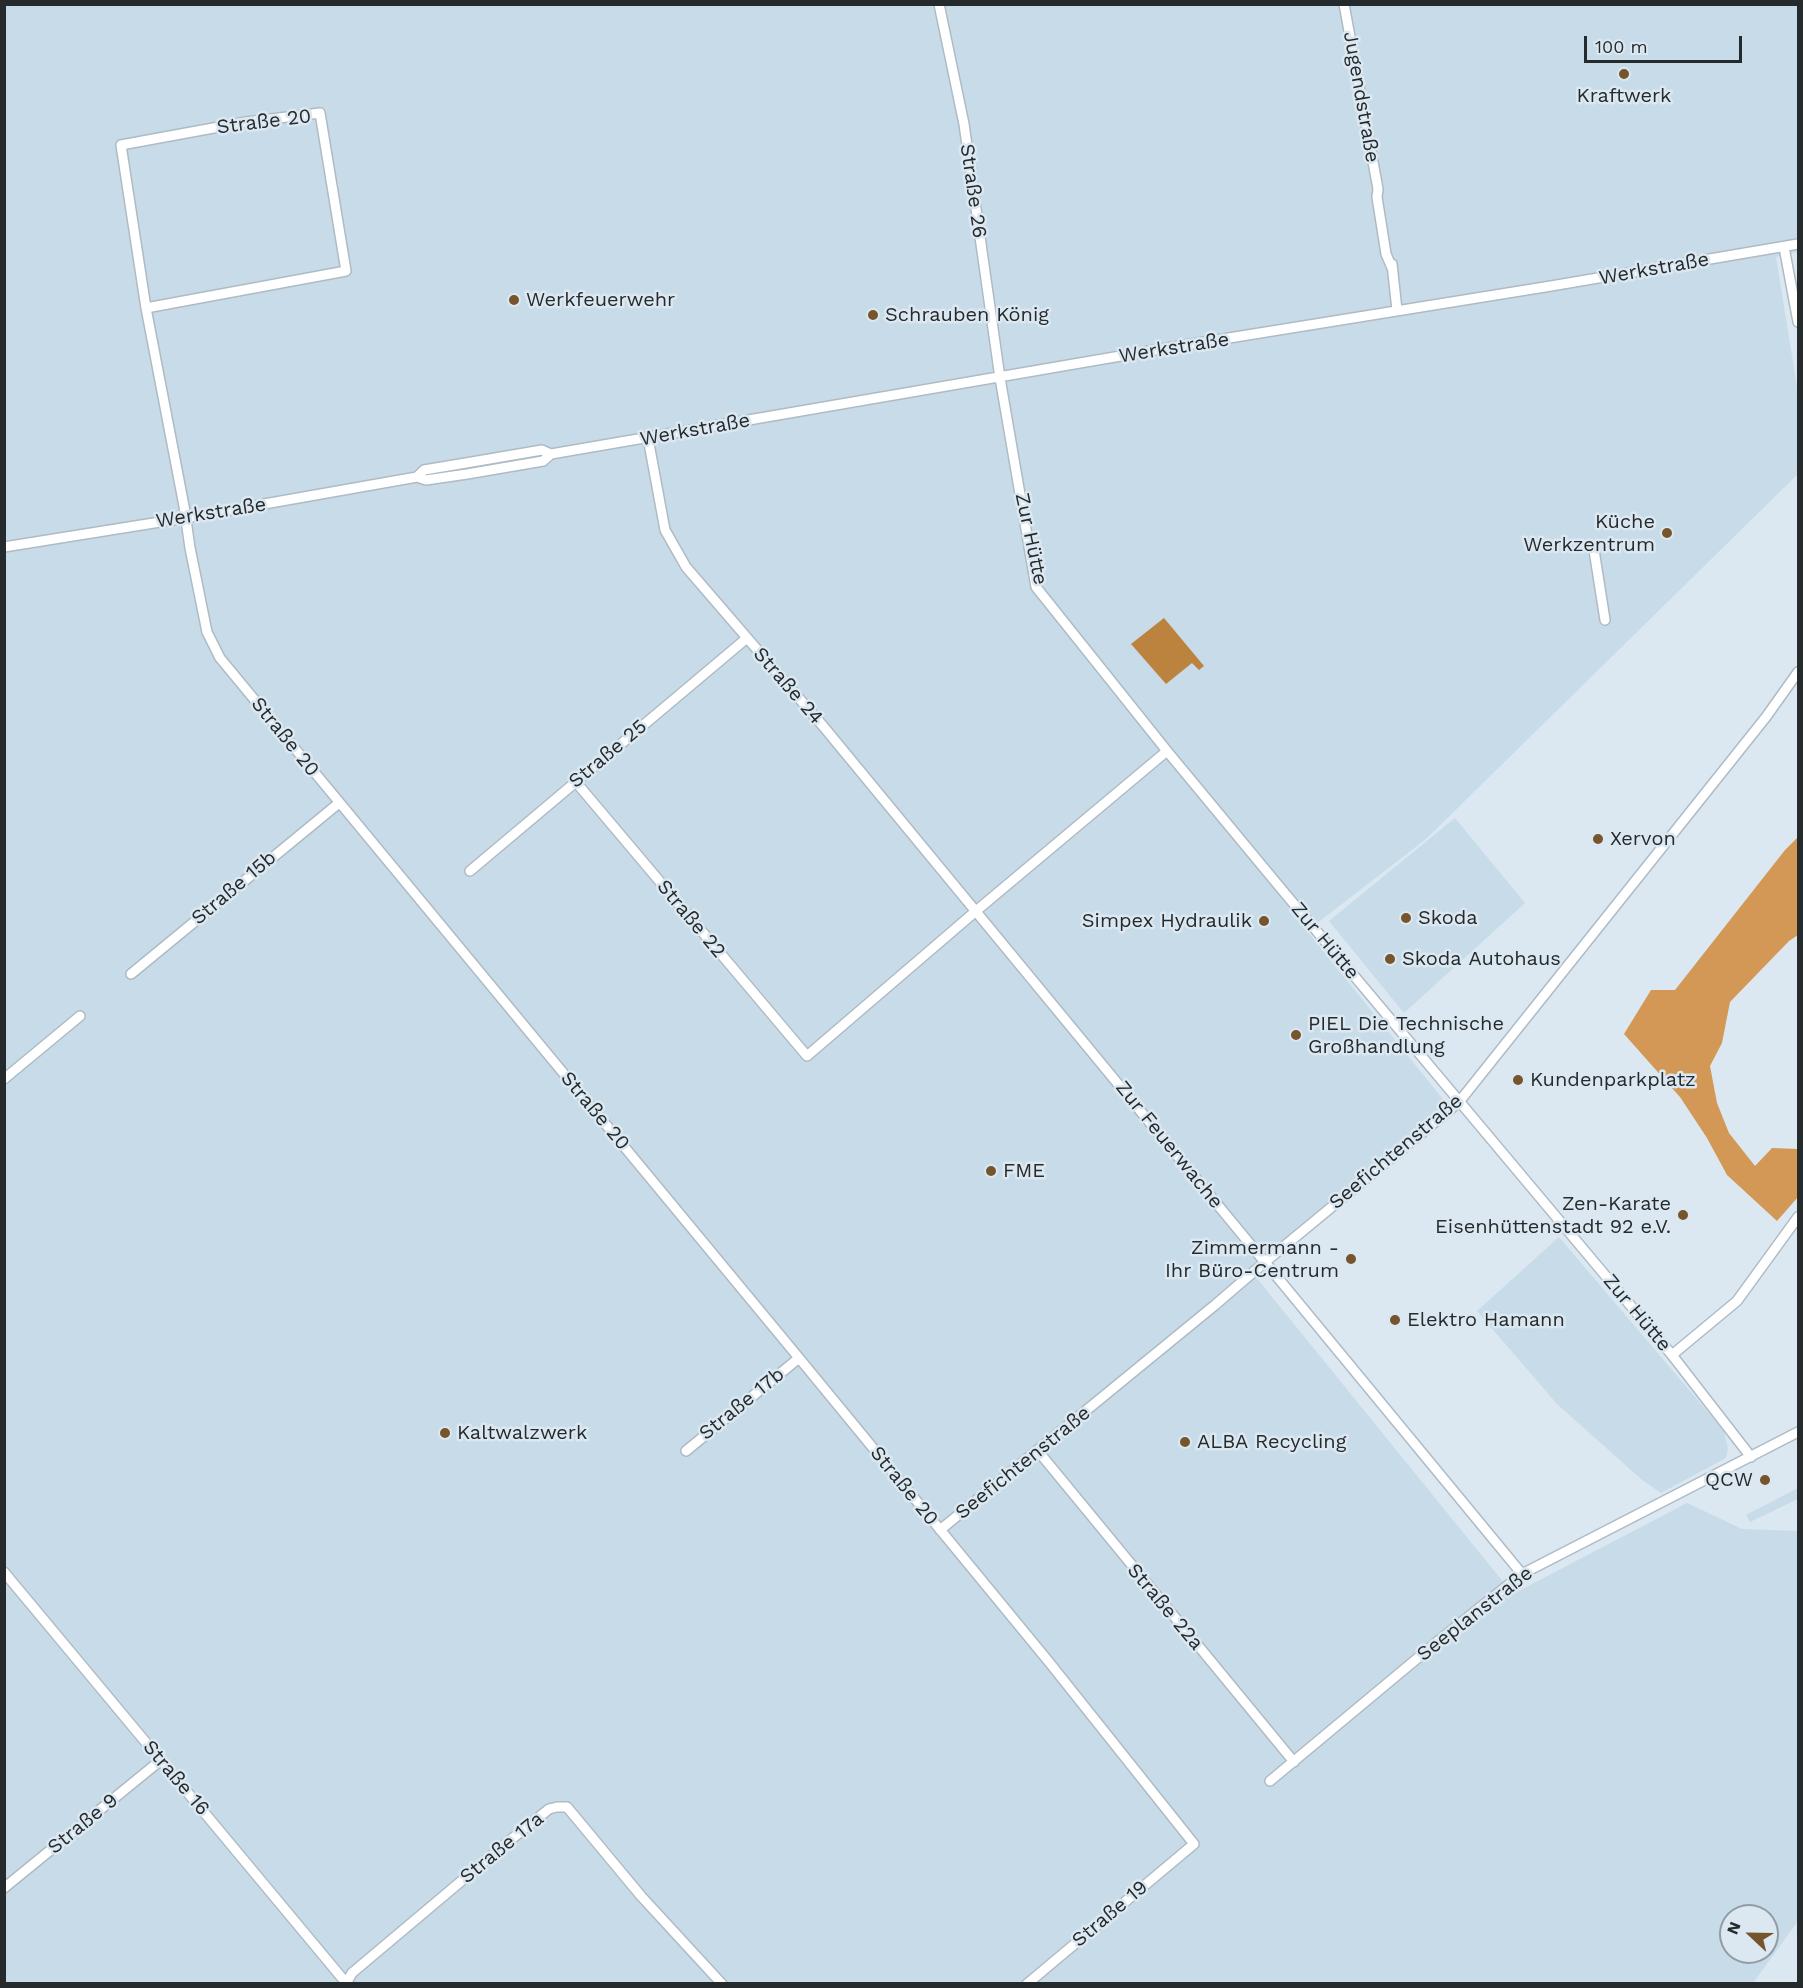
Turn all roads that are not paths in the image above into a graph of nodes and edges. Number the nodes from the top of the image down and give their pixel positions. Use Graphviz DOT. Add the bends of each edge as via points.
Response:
graph roads {
  1 [pos="939,4"];
  2 [pos="1344,4"];
  3 [pos="1798,244"];
  4 [pos="1784,247"];
  5 [pos="146,308"];
  6 [pos="1397,310"];
  7 [pos="1798,322"];
  8 [pos="1000,378"];
  9 [pos="648,438"];
  10 [pos="185,518"];
  11 [pos="4,547"];
  12 [pos="1594,550"];
  13 [pos="1605,620"];
  14 [pos="747,638"];
  15 [pos="1798,672"];
  16 [pos="1167,751"];
  17 [pos="575,781"];
  18 [pos="339,802"];
  19 [pos="470,870"];
  20 [pos="976,911"];
  21 [pos="131,974"];
  22 [pos="80,1016"];
  23 [pos="4,1079"];
  24 [pos="1459,1102"];
  25 [pos="1798,1217"];
  26 [pos="1265,1262"];
  27 [pos="1672,1355"];
  28 [pos="799,1358"];
  29 [pos="1798,1432"];
  30 [pos="686,1451"];
  31 [pos="1038,1451"];
  32 [pos="1751,1457"];
  33 [pos="940,1530"];
  34 [pos="4,1572"];
  35 [pos="1522,1574"];
  36 [pos="161,1760"];
  37 [pos="1294,1762"];
  38 [pos="1270,1781"];
  39 [pos="1194,1844"];
  40 [pos="4,1888"];
  41 [pos="347,1983"];
  42 [pos="722,1983"];
  43 [pos="1027,1983"];
  1 -- 8 [label="street, Straße 26" via="964,124"];
  2 -- 6 [label="street, Jugendstraße" via="1389,232"];
  3 -- 4 [label="street, Werkstraße"];
  4 -- 6 [label="street, Werkstraße"];
  4 -- 7 [label="street"];
  5 -- 5 [label="street, Straße 20" via="346,271 320,113 121,145"];
  5 -- 10 [label="street, Straße 20"];
  6 -- 8 [label="street, Werkstraße"];
  8 -- 9 [label="street, Werkstraße"];
  8 -- 16 [label="street, Zur Hütte" via="1036,587"];
  9 -- 10 [label="street, Werkstraße" via="550,454 543,461 426,480 417,477"];
  9 -- 14 [label="street, Straße 24" via="665,530 686,567"];
  10 -- 11 [label="street, Werkstraße"];
  10 -- 18 [label="street, Straße 20" via="207,632 220,658"];
  12 -- 13 [label="street"];
  14 -- 17 [label="street, Straße 25"];
  14 -- 20 [label="street, Straße 24"];
  15 -- 24 [label="street, Seefichtenstraße"];
  16 -- 20 [label="street"];
  16 -- 24 [label="street, Zur Hütte"];
  17 -- 19 [label="street, Straße 25"];
  17 -- 20 [label="street, Straße 22" via="807,1056"];
  18 -- 21 [label="street, Straße 15b"];
  18 -- 28 [label="street, Straße 20"];
  20 -- 26 [label="street, Zur Feuerwache"];
  22 -- 23 [label="street"];
  24 -- 26 [label="street, Seefichtenstraße"];
  24 -- 27 [label="street, Zur Hütte"];
  25 -- 27 [label="street" via="1737,1301"];
  26 -- 31 [label="street, Seefichtenstraße"];
  26 -- 35 [label="street, Zur Feuerwache"];
  27 -- 32 [label="street, Zur Hütte"];
  28 -- 30 [label="street, Straße 17b"];
  28 -- 33 [label="street, Straße 20"];
  29 -- 32 [label="street, Seeplanstraße"];
  31 -- 33 [label="street, Seefichtenstraße"];
  31 -- 37 [label="street, Straße 22a"];
  32 -- 35 [label="street, Seeplanstraße"];
  33 -- 39 [label="street, Straße 20"];
  34 -- 36 [label="street, Straße 16"];
  35 -- 37 [label="street, Seeplanstraße"];
  36 -- 40 [label="street, Straße 9"];
  36 -- 41 [label="street, Straße 16"];
  37 -- 38 [label="street, Seeplanstraße"];
  39 -- 43 [label="street, Straße 19"];
  41 -- 42 [label="street, Straße 17a" via="352,1973 503,1845 557,1807 567,1807 641,1896"];
}
